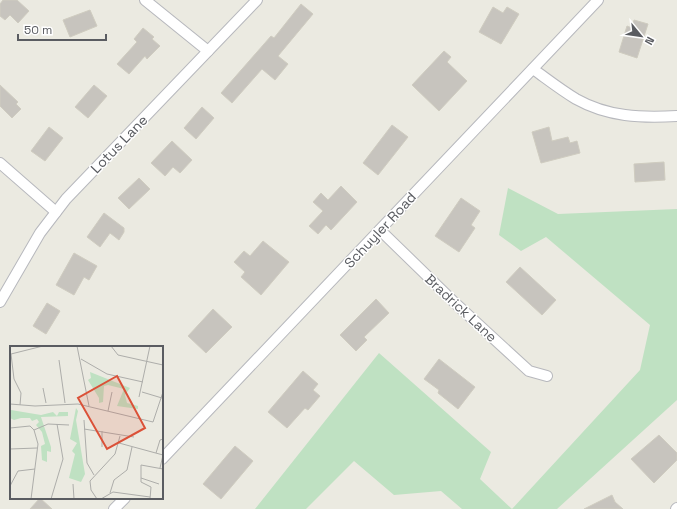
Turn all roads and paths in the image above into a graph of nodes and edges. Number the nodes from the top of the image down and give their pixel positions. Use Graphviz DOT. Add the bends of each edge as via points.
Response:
graph roads {
  1 [pos="145,0"];
  2 [pos="257,0"];
  3 [pos="598,0"];
  4 [pos="208,52"];
  5 [pos="533,69"];
  6 [pos="677,116"];
  7 [pos="0,163"];
  8 [pos="56,212"];
  9 [pos="380,230"];
  10 [pos="0,302"];
  11 [pos="547,376"];
  12 [pos="163,458"];
  13 [pos="123,499"];
  14 [pos="114,509"];
  1 -- 4 [label="street"];
  2 -- 4 [label="street, Lotus Lane"];
  3 -- 5 [label="street, Schuyler Road"];
  4 -- 8 [label="street, Lotus Lane"];
  5 -- 6 [label="street" via="576,99 606,112 631,117"];
  5 -- 9 [label="street, Schuyler Road"];
  7 -- 8 [label="street"];
  8 -- 10 [label="street, Lotus Lane"];
  9 -- 11 [label="street, Bradrick Lane" via="454,303 529,371"];
  9 -- 12 [label="street, Schuyler Road"];
  13 -- 14 [label="street"];
}
